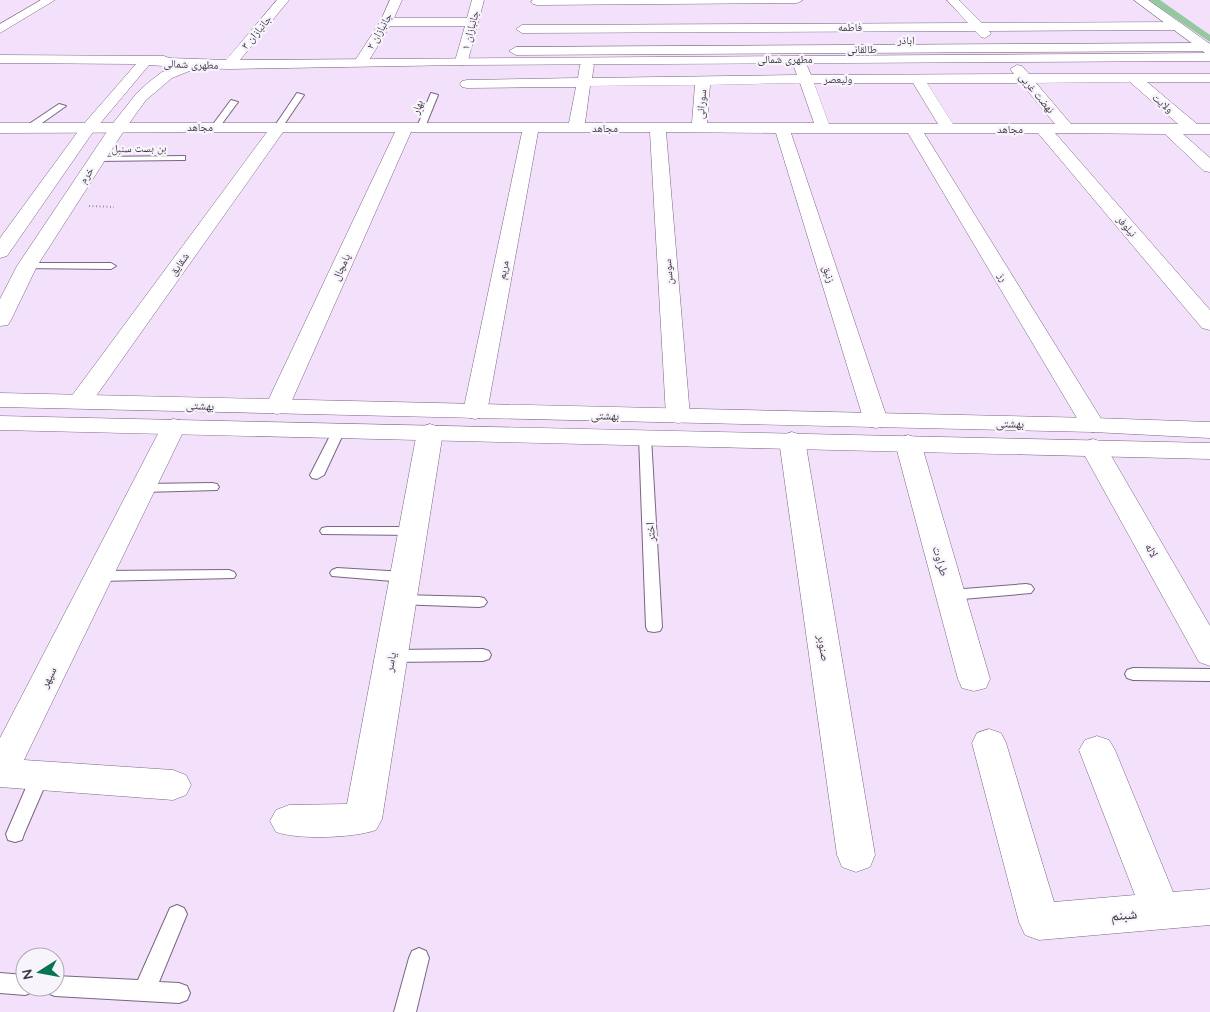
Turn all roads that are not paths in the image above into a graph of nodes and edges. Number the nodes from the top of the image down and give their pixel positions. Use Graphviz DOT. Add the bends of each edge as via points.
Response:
graph roads {
  1 [pos="49,0"];
  2 [pos="283,0"];
  3 [pos="298,0"];
  4 [pos="396,0"];
  5 [pos="478,0"];
  6 [pos="769,0"];
  7 [pos="797,0"];
  8 [pos="953,0"];
  9 [pos="1140,0"];
  10 [pos="589,5"];
  11 [pos="536,8"];
  12 [pos="945,13"];
  13 [pos="965,13"];
  14 [pos="985,13"];
  15 [pos="1141,14"];
  16 [pos="1161,14"];
  17 [pos="386,22"];
  18 [pos="472,22"];
  19 [pos="978,26"];
  20 [pos="1179,26"];
  21 [pos="666,28"];
  22 [pos="783,28"];
  23 [pos="0,29"];
  24 [pos="247,43"];
  25 [pos="263,43"];
  26 [pos="588,45"];
  27 [pos="999,48"];
  28 [pos="794,49"];
  29 [pos="1208,50"];
  30 [pos="0,59"];
  31 [pos="146,61"];
  32 [pos="462,61"];
  33 [pos="231,62"];
  34 [pos="248,62"];
  35 [pos="361,62"];
  36 [pos="204,64"];
  37 [pos="918,78"];
  38 [pos="1024,78"];
  39 [pos="1133,78"];
  40 [pos="1210,78"];
  41 [pos="806,79"];
  42 [pos="703,80"];
  43 [pos="585,82"];
  44 [pos="467,84"];
  45 [pos="300,95"];
  46 [pos="434,95"];
  47 [pos="234,102"];
  48 [pos="62,106"];
  49 [pos="88,127"];
  50 [pos="118,127"];
  51 [pos="215,127"];
  52 [pos="278,127"];
  53 [pos="413,127"];
  54 [pos="0,128"];
  55 [pos="29,128"];
  56 [pos="530,128"];
  57 [pos="576,128"];
  58 [pos="658,128"];
  59 [pos="699,128"];
  60 [pos="782,128"];
  61 [pos="823,128"];
  62 [pos="913,128"];
  63 [pos="948,128"];
  64 [pos="1043,129"];
  65 [pos="1067,129"];
  66 [pos="1169,129"];
  67 [pos="1193,129"];
  68 [pos="1210,129"];
  69 [pos="7,144"];
  70 [pos="182,158"];
  71 [pos="96,159"];
  72 [pos="1210,167"];
  73 [pos="0,252"];
  74 [pos="27,266"];
  75 [pos="111,266"];
  76 [pos="0,320"];
  77 [pos="1210,324"];
  78 [pos="0,400"];
  79 [pos="80,401"];
  80 [pos="277,407"];
  81 [pos="475,412"];
  82 [pos="678,416"];
  83 [pos="876,421"];
  84 [pos="0,423"];
  85 [pos="174,426"];
  86 [pos="339,430"];
  87 [pos="1210,430"];
  88 [pos="430,432"];
  89 [pos="1093,436"];
  90 [pos="645,437"];
  91 [pos="792,440"];
  92 [pos="908,443"];
  93 [pos="1210,451"];
  94 [pos="317,475"];
  95 [pos="212,487"];
  96 [pos="143,488"];
  97 [pos="327,531"];
  98 [pos="413,531"];
  99 [pos="337,573"];
  100 [pos="229,575"];
  101 [pos="99,576"];
  102 [pos="403,589"];
  103 [pos="1026,589"];
  104 [pos="951,595"];
  105 [pos="479,602"];
  106 [pos="654,628"];
  107 [pos="1210,654"];
  108 [pos="483,655"];
  109 [pos="391,656"];
  110 [pos="1133,674"];
  111 [pos="1210,675"];
  112 [pos="974,679"];
  113 [pos="989,743"];
  114 [pos="1097,750"];
  115 [pos="40,776"];
  116 [pos="173,785"];
  117 [pos="289,821"];
  118 [pos="15,834"];
  119 [pos="856,855"];
  120 [pos="1210,907"];
  121 [pos="1161,911"];
  122 [pos="177,914"];
  123 [pos="419,958"];
  124 [pos="0,983"];
  125 [pos="15,984"];
  126 [pos="65,987"];
  127 [pos="144,991"];
  128 [pos="178,993"];
  129 [pos="405,1012"];
  1 -- 23 [label="street"];
  2 -- 24 [label="street, جانبازان ۳"];
  3 -- 25 [label="street, جانبازان ۳"];
  4 -- 17 [label="street, جانبازان ۲"];
  5 -- 18 [label="street, جانبازان ۱"];
  6 -- 7 [label="street"];
  6 -- 10 [label="street"];
  6 -- 22 [label="street"];
  8 -- 13 [label="street, نهضت غربی"];
  9 -- 16 [label="street"];
  10 -- 11 [label="street"];
  10 -- 21 [label="street" via="657,13"];
  10 -- 26 [label="street"];
  12 -- 13 [label="street"];
  13 -- 14 [label="street"];
  13 -- 19 [label="street, نهضت غربی"];
  15 -- 16 [label="street"];
  16 -- 20 [label="street"];
  17 -- 18 [label="street"];
  17 -- 35 [label="street, جانبازان ۲"];
  18 -- 32 [label="street, جانبازان ۱"];
  19 -- 20 [label="street, فاطمه"];
  19 -- 22 [label="street, فاطمه"];
  19 -- 27 [label="street, نهضت غربی"];
  20 -- 29 [label="street"];
  21 -- 22 [label="street, فاطمه"];
  21 -- 26 [label="street, فاطمه"];
  22 -- 28 [label="street"];
  24 -- 25 [label="street"];
  24 -- 33 [label="street, جانبازان ۳"];
  25 -- 34 [label="street, جانبازان ۳"];
  26 -- 26 [label="street, فاطمه" via="520,40"];
  26 -- 28 [label="street, مطهری شمالی"];
  26 -- 28 [label="street, اباذر"];
  26 -- 32 [label="street, مطهری شمالی"];
  26 -- 43 [label="street"];
  27 -- 28 [label="street, مطهری شمالی"];
  27 -- 28 [label="street, اباذر"];
  27 -- 29 [label="street, مطهری شمالی"];
  27 -- 29 [label="street, اباذر"];
  27 -- 38 [label="street, نهضت غربی"];
  28 -- 41 [label="street"];
  30 -- 31 [label="street"];
  31 -- 33 [label="street, مطهری شمالی"];
  31 -- 36 [label="street, مطهری شمالی"];
  31 -- 49 [label="street"];
  32 -- 35 [label="street, مطهری شمالی"];
  33 -- 34 [label="street, مطهری شمالی"];
  33 -- 36 [label="street, مطهری شمالی"];
  34 -- 35 [label="street, مطهری شمالی"];
  36 -- 50 [label="street, خرم" via="167,75 141,97"];
  37 -- 38 [label="street, ولیعصر"];
  37 -- 41 [label="street, ولیعصر"];
  37 -- 63 [label="street"];
  38 -- 39 [label="street, ولیعصر"];
  38 -- 65 [label="street, نهضت غربی"];
  39 -- 40 [label="street, ولیعصر"];
  39 -- 67 [label="street, ولایت"];
  41 -- 42 [label="street, ولیعصر"];
  41 -- 61 [label="street"];
  42 -- 43 [label="street, ولیعصر"];
  42 -- 59 [label="street, سورانی"];
  43 -- 44 [label="street, ولیعصر"];
  43 -- 57 [label="street"];
  45 -- 52 [label="lane"];
  46 -- 53 [label="lane, بهار"];
  47 -- 51 [label="lane"];
  48 -- 55 [label="lane"];
  49 -- 50 [label="street, مجاهد"];
  49 -- 55 [label="street, مجاهد"];
  49 -- 73 [label="street"];
  50 -- 51 [label="street, مجاهد"];
  50 -- 71 [label="street, خرم"];
  51 -- 52 [label="street, مجاهد"];
  52 -- 53 [label="street, مجاهد"];
  52 -- 79 [label="street, شقایق"];
  53 -- 56 [label="street, مجاهد"];
  53 -- 80 [label="street, پامچال"];
  54 -- 55 [label="street, مجاهد"];
  55 -- 69 [label="street"];
  56 -- 57 [label="street, مجاهد"];
  56 -- 81 [label="street, مریم"];
  57 -- 58 [label="street, مجاهد"];
  58 -- 59 [label="street, مجاهد"];
  58 -- 82 [label="street, سوسن"];
  59 -- 60 [label="street, مجاهد"];
  60 -- 61 [label="street, مجاهد"];
  60 -- 83 [label="street, زنبق"];
  61 -- 62 [label="street, مجاهد"];
  62 -- 63 [label="street, مجاهد"];
  62 -- 89 [label="street, رز"];
  63 -- 64 [label="street, مجاهد"];
  64 -- 65 [label="street, مجاهد"];
  64 -- 77 [label="street, نیلوفر"];
  65 -- 66 [label="street, مجاهد"];
  66 -- 67 [label="street, مجاهد"];
  66 -- 72 [label="street"];
  67 -- 68 [label="street, مجاهد"];
  70 -- 71 [label="lane, بن بست سنبل"];
  71 -- 74 [label="street, خرم"];
  74 -- 75 [label="lane"];
  74 -- 76 [label="street, خرم"];
  78 -- 79 [label="street, بهشتی"];
  79 -- 80 [label="street, بهشتی"];
  80 -- 81 [label="street, بهشتی"];
  81 -- 82 [label="street, بهشتی"];
  82 -- 83 [label="street, بهشتی"];
  83 -- 89 [label="street, بهشتی"];
  84 -- 85 [label="street, بهشتی"];
  85 -- 86 [label="street, بهشتی"];
  85 -- 96 [label="street, سپهر"];
  86 -- 88 [label="street, بهشتی"];
  86 -- 94 [label="lane"];
  87 -- 89 [label="street, بهشتی"];
  88 -- 90 [label="street, بهشتی"];
  88 -- 98 [label="street, یاسر"];
  89 -- 92 [label="street, بهشتی"];
  89 -- 93 [label="street, بهشتی"];
  89 -- 107 [label="street, لاله"];
  90 -- 91 [label="street, بهشتی"];
  90 -- 106 [label="lane, اختر"];
  91 -- 92 [label="street, بهشتی"];
  91 -- 119 [label="street, صنوبر"];
  92 -- 104 [label="street, طراوت"];
  95 -- 96 [label="lane"];
  96 -- 101 [label="street, سپهر"];
  97 -- 98 [label="lane"];
  98 -- 102 [label="street, یاسر"];
  99 -- 102 [label="lane"];
  100 -- 101 [label="lane"];
  101 -- 115 [label="street, سپهر" via="0,773"];
  102 -- 105 [label="lane"];
  102 -- 109 [label="street, یاسر"];
  103 -- 104 [label="lane"];
  104 -- 112 [label="street, طراوت"];
  108 -- 109 [label="lane"];
  109 -- 117 [label="street, یاسر" via="363,820"];
  110 -- 111 [label="lane"];
  113 -- 121 [label="street, شبنم" via="1039,922"];
  114 -- 121 [label="street"];
  115 -- 116 [label="street, سپهر"];
  115 -- 118 [label="lane"];
  120 -- 121 [label="street, شبنم"];
  122 -- 127 [label="lane"];
  123 -- 129 [label="lane"];
  124 -- 125 [label="lane"];
  126 -- 127 [label="lane"];
  127 -- 128 [label="lane"];
}
